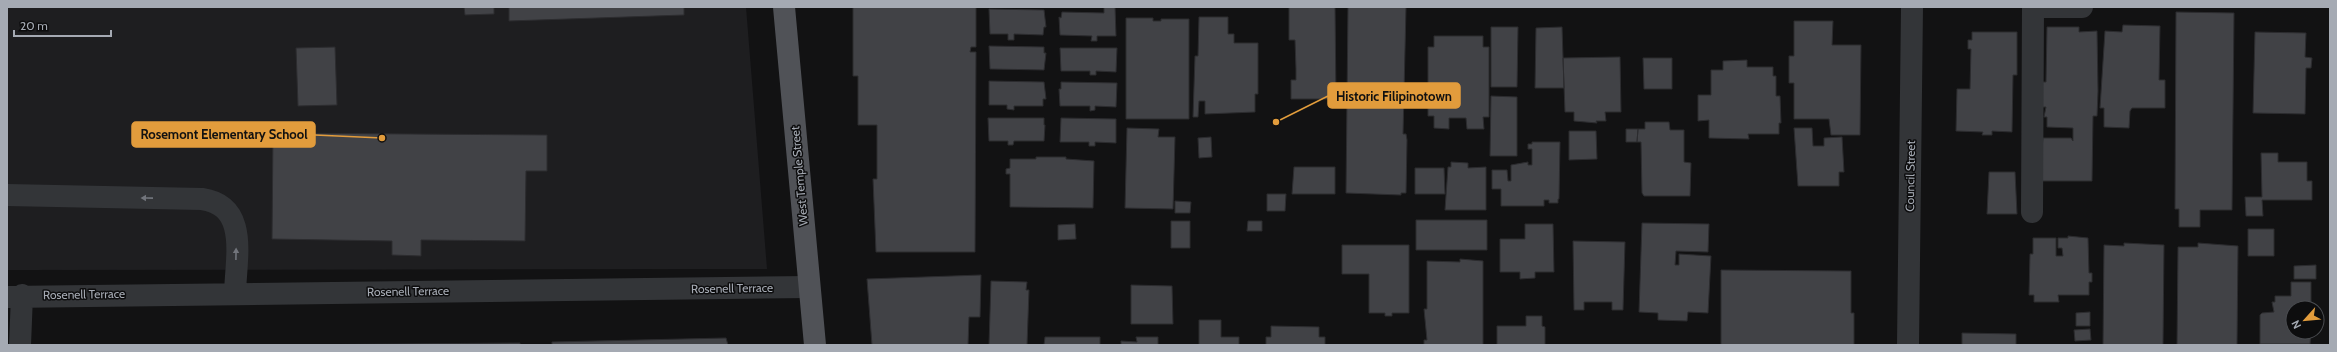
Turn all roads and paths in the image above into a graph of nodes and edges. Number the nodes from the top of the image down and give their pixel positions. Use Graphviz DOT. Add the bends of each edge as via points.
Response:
graph roads {
  1 [pos="784,7"];
  2 [pos="1912,7"];
  3 [pos="2033,7"];
  4 [pos="2042,7"];
  5 [pos="2082,7"];
  6 [pos="7,195"];
  7 [pos="2032,212"];
  8 [pos="809,287"];
  9 [pos="235,293"];
  10 [pos="15,296"];
  11 [pos="20,345"];
  12 [pos="815,345"];
  13 [pos="1908,345"];
  1 -- 8 [label="main road, West Temple Street"];
  2 -- 13 [label="street, Council Street"];
  3 -- 7 [label="street"];
  4 -- 5 [label="street"];
  9 -- 6 [label="street, one-way" via="237,232 232,215 223,205 211,200"];
  8 -- 9 [label="street, Rosenell Terrace"];
  8 -- 12 [label="main road, West Temple Street"];
  9 -- 10 [label="street, Rosenell Terrace"];
  10 -- 11 [label="street"];
}
